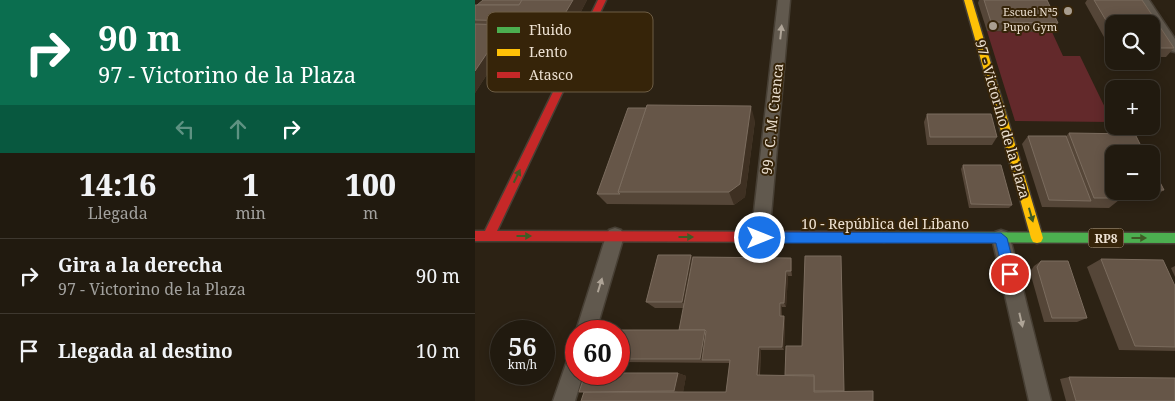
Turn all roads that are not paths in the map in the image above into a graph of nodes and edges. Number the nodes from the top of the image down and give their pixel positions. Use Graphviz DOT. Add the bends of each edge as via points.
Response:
graph roads {
  1 [pos="602,0"];
  2 [pos="784,0"];
  3 [pos="968,0"];
  4 [pos="1143,0"];
  5 [pos="596,12"];
  6 [pos="1175,48"];
  7 [pos="558,92"];
  8 [pos="475,236"];
  9 [pos="488,236"];
  10 [pos="615,236"];
  11 [pos="760,238"];
  12 [pos="1001,238"];
  13 [pos="1037,238"];
  14 [pos="1175,238"];
  15 [pos="589,320"];
  16 [pos="569,385"];
  17 [pos="564,401"];
  18 [pos="1040,401"];
  5 -- 1 [label="street, one-way"];
  11 -- 2 [label="street, 99 - C. M. Cuenca, one-way"];
  3 -- 13 [label="street, 97 - Victorino de la Plaza, one-way"];
  4 -- 6 [label="street"];
  9 -- 7 [label="street, one-way"];
  8 -- 9 [label="street, 10 - República del Líbano / RP8"];
  9 -- 10 [label="street, 10 - República del Líbano / RP8, one-way"];
  10 -- 11 [label="street, 10 - República del Líbano / RP8, one-way"];
  15 -- 10 [label="street, one-way"];
  11 -- 12 [label="street, 10 - República del Líbano / RP8"];
  12 -- 13 [label="street, 10 - República del Líbano / RP8"];
  12 -- 18 [label="street, one-way"];
  13 -- 14 [label="street, 10 - República del Líbano / RP8, one-way"];
  16 -- 17 [label="street"];
}
